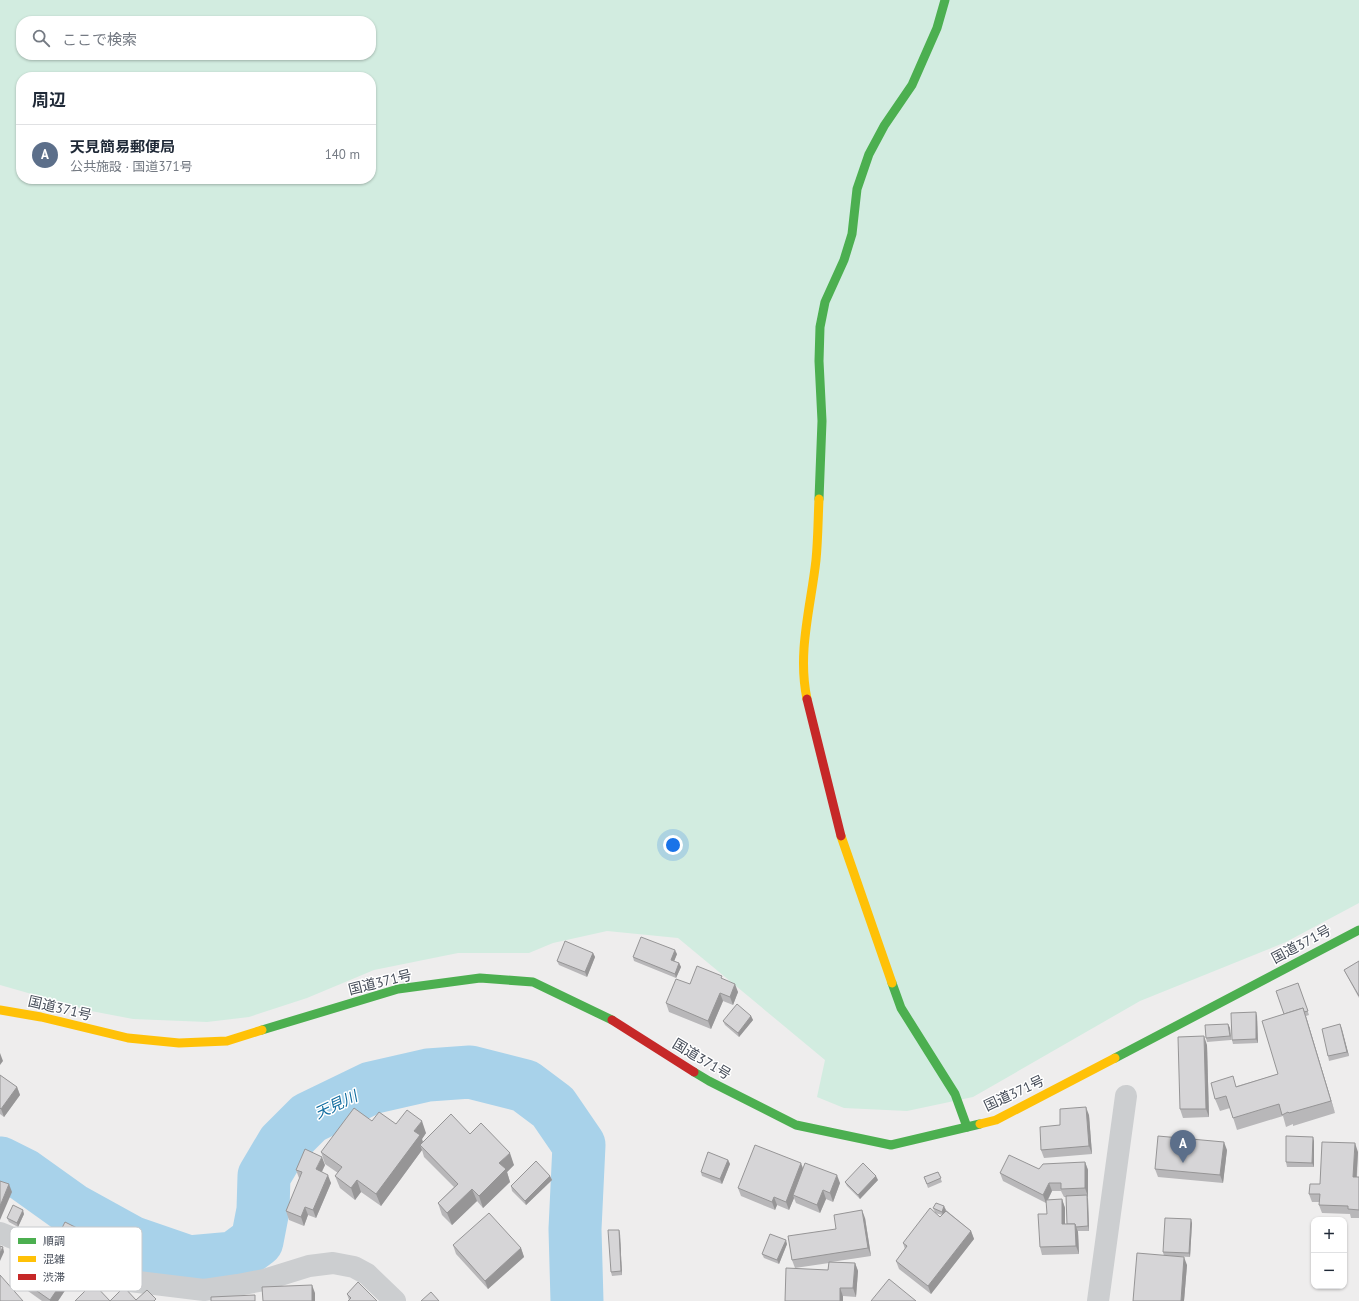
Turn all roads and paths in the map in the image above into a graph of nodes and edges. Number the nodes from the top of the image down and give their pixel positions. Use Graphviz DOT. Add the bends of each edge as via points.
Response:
graph roads {
  1 [pos="945,0"];
  2 [pos="1359,930"];
  3 [pos="0,1010"];
  4 [pos="1126,1096"];
  5 [pos="967,1127"];
  6 [pos="0,1233"];
  7 [pos="10,1237"];
  8 [pos="142,1282"];
  9 [pos="395,1301"];
  10 [pos="1098,1301"];
  1 -- 5 [label="main road" via="937,28 912,85 884,126 869,154 857,189 852,234 844,260 825,302 820,327 822,421 816,560 805,633 804,684 841,837 900,1008 955,1094"];
  2 -- 5 [label="main road, 国道371号" via="996,1120"];
  3 -- 5 [label="main road, 国道371号" via="128,1038 179,1043 227,1041 398,989 480,978 534,982 620,1024 709,1081 796,1125 891,1145"];
  4 -- 10 [label="street"];
  6 -- 7 [label="street"];
  8 -- 9 [label="street" via="204,1290 238,1286 309,1266 333,1263 354,1267 367,1274"];
}
